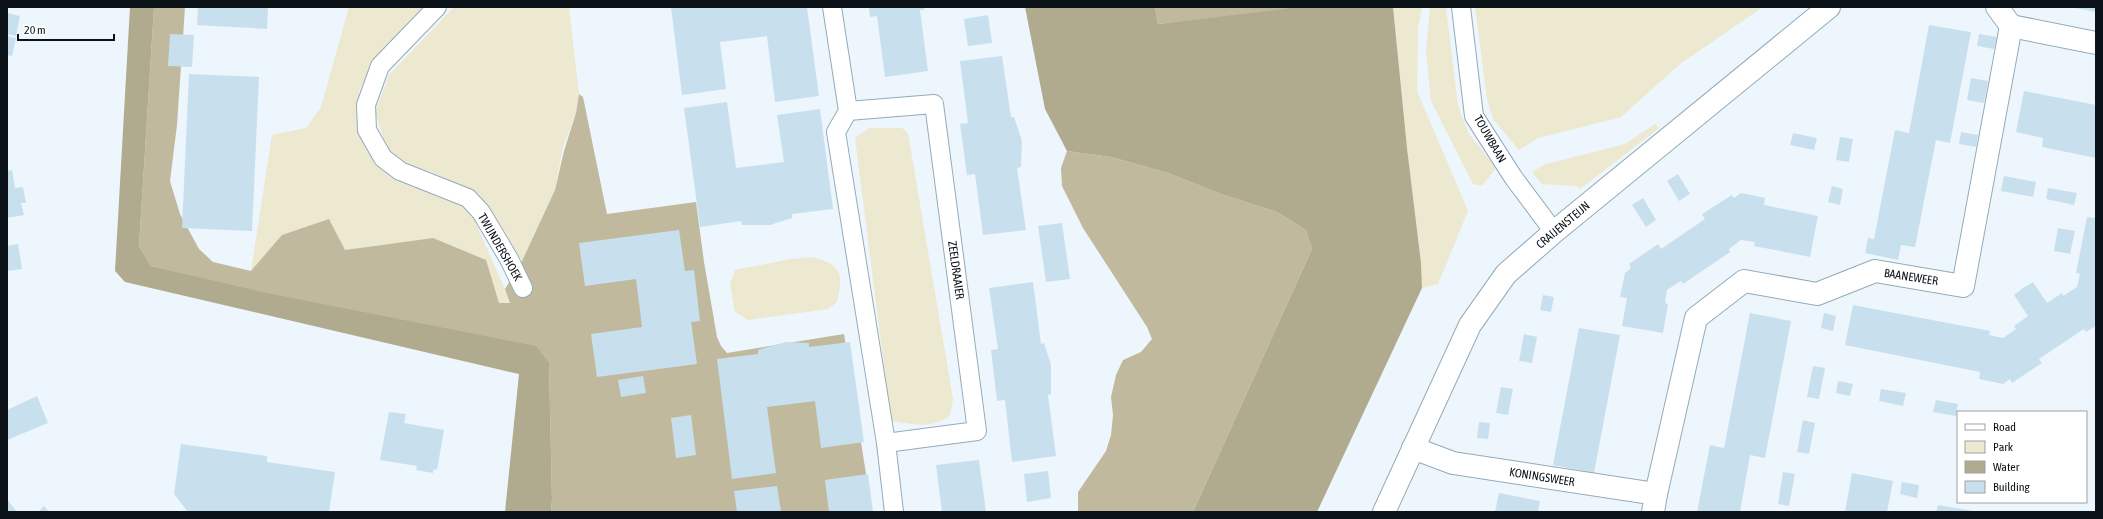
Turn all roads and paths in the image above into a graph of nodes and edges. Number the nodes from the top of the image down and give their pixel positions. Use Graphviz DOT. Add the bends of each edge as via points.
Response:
graph roads {
  1 [pos="437,7"];
  2 [pos="832,7"];
  3 [pos="1461,7"];
  4 [pos="1829,7"];
  5 [pos="1997,7"];
  6 [pos="2011,26"];
  7 [pos="2096,43"];
  8 [pos="848,111"];
  9 [pos="1554,232"];
  10 [pos="523,288"];
  11 [pos="886,443"];
  12 [pos="1412,448"];
  13 [pos="1655,503"];
  14 [pos="894,512"];
  15 [pos="1384,512"];
  1 -- 10 [label="lane, TWIJNDERSHOEK" via="380,66 366,105 367,130 383,158 400,171 468,198 481,212"];
  2 -- 8 [label="lane"];
  3 -- 9 [label="lane, TOUWBAAN" via="1474,116 1513,177"];
  4 -- 9 [label="street, CRAIJENSTEIJN"];
  5 -- 6 [label="street"];
  6 -- 7 [label="street"];
  6 -- 13 [label="street, BAANEWEER" via="1963,286 1875,271 1817,294 1744,281 1696,318"];
  8 -- 11 [label="lane" via="836,132"];
  8 -- 11 [label="lane, ZEELDRAAIER" via="934,104 977,431"];
  9 -- 12 [label="street, CRAIJENSTEIJN" via="1506,274 1470,325"];
  11 -- 14 [label="lane"];
  12 -- 13 [label="street, KONINGSWEER" via="1453,463"];
  12 -- 15 [label="street, CRAIJENSTEIJN"];
}
